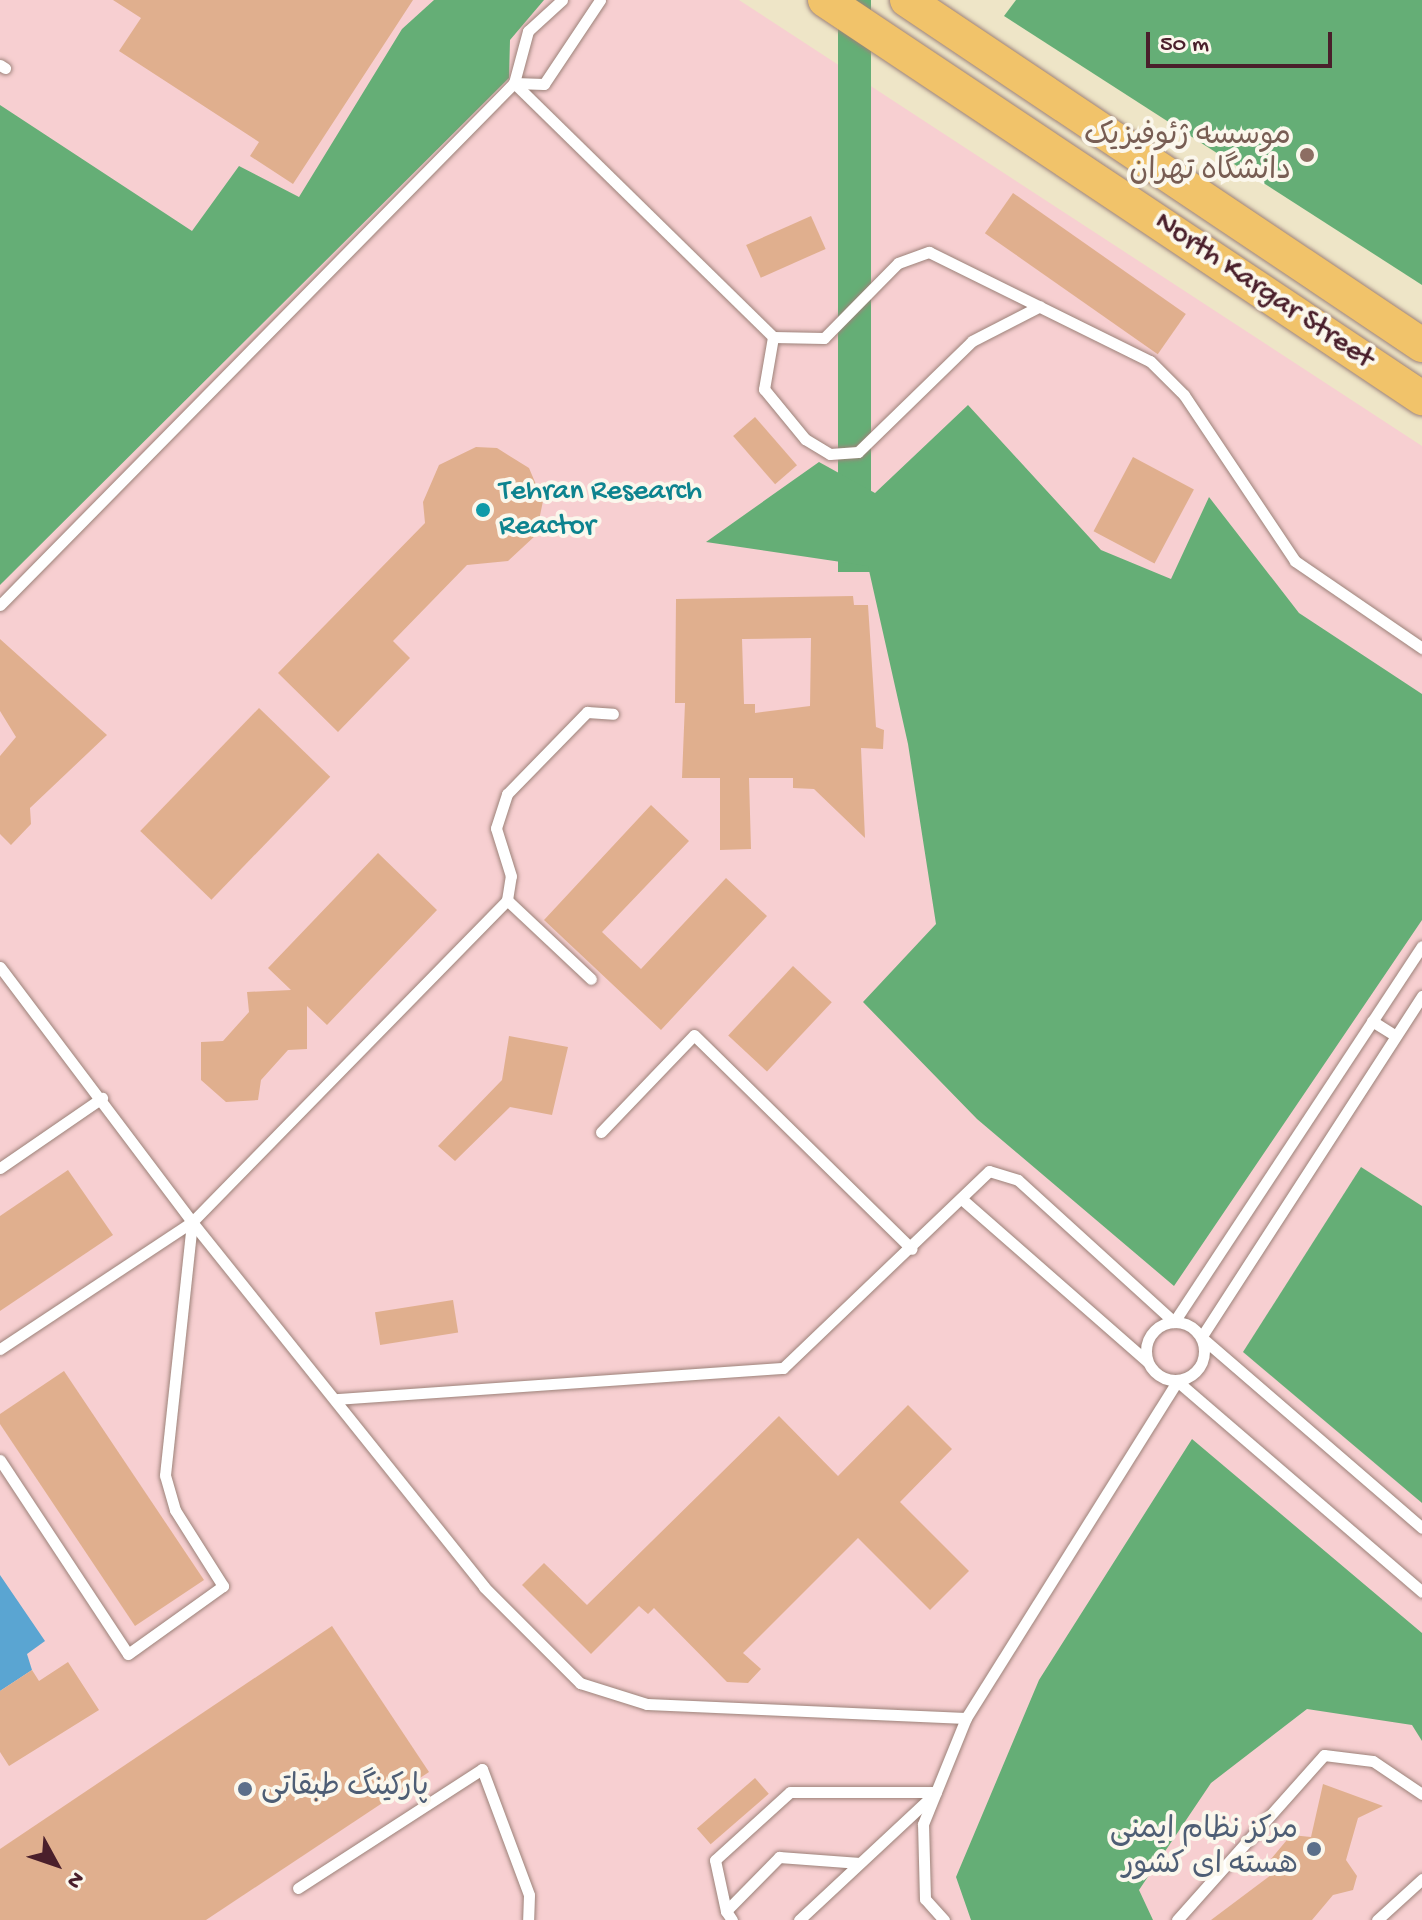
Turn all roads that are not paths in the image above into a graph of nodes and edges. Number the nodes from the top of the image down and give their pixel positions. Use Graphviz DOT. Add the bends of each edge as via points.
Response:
graph roads {
  1 [pos="562,0"];
  2 [pos="600,0"];
  3 [pos="825,0"];
  4 [pos="907,0"];
  5 [pos="514,83"];
  6 [pos="1040,306"];
  7 [pos="773,337"];
  8 [pos="1422,345"];
  9 [pos="1422,398"];
  10 [pos="0,605"];
  11 [pos="1422,648"];
  12 [pos="613,714"];
  13 [pos="507,900"];
  14 [pos="1422,946"];
  15 [pos="0,967"];
  16 [pos="591,979"];
  17 [pos="1422,996"];
  18 [pos="1372,1021"];
  19 [pos="1396,1036"];
  20 [pos="102,1098"];
  21 [pos="601,1132"];
  22 [pos="0,1168"];
  23 [pos="964,1201"];
  24 [pos="192,1222"];
  25 [pos="912,1249"];
  26 [pos="1174,1322"];
  27 [pos="1201,1337"];
  28 [pos="0,1349"];
  29 [pos="1147,1361"];
  30 [pos="1177,1381"];
  31 [pos="337,1399"];
  32 [pos="0,1460"];
  33 [pos="1422,1528"];
  34 [pos="1422,1592"];
  35 [pos="966,1718"];
  36 [pos="936,1792"];
  37 [pos="1422,1794"];
  38 [pos="860,1863"];
  39 [pos="1422,1879"];
  40 [pos="298,1888"];
  41 [pos="729,1916"];
  42 [pos="528,1920"];
  43 [pos="799,1920"];
  44 [pos="944,1920"];
  45 [pos="1177,1920"];
  46 [pos="1377,1920"];
  1 -- 5 [label="lane" via="528,31"];
  2 -- 5 [label="lane" via="544,84"];
  3 -- 9 [label="main road, North Kargar Street"];
  4 -- 8 [label="main road, North Kargar Street"];
  5 -- 7 [label="lane"];
  5 -- 10 [label="lane"];
  6 -- 7 [label="lane" via="921,253 898,263 824,338"];
  6 -- 7 [label="lane" via="972,341 858,452 830,454 805,439 764,389"];
  6 -- 11 [label="lane" via="1165,371 1295,561"];
  12 -- 13 [label="lane" via="587,712 507,794 496,828 511,876"];
  13 -- 16 [label="lane"];
  13 -- 24 [label="lane"];
  14 -- 18 [label="lane"];
  15 -- 20 [label="lane"];
  17 -- 19 [label="lane"];
  18 -- 19 [label="lane"];
  18 -- 26 [label="lane"];
  19 -- 27 [label="lane"];
  20 -- 22 [label="lane"];
  20 -- 24 [label="lane"];
  21 -- 25 [label="lane" via="694,1035"];
  23 -- 25 [label="lane"];
  23 -- 26 [label="lane" via="989,1171 1018,1180"];
  23 -- 29 [label="lane"];
  24 -- 28 [label="lane"];
  24 -- 31 [label="lane"];
  24 -- 32 [label="lane" via="165,1475 175,1510 223,1586 128,1654"];
  25 -- 31 [label="lane" via="783,1368"];
  26 -- 27 [label="lane"];
  26 -- 29 [label="lane" via="1151,1335"];
  27 -- 30 [label="lane" via="1201,1365"];
  27 -- 33 [label="lane"];
  29 -- 30 [label="lane" via="1159,1376"];
  30 -- 34 [label="lane"];
  30 -- 35 [label="lane"];
  31 -- 35 [label="lane" via="484,1587 580,1683 647,1704"];
  35 -- 36 [label="lane"];
  36 -- 38 [label="lane"];
  36 -- 41 [label="lane" via="790,1792 715,1860"];
  36 -- 44 [label="lane" via="923,1824 925,1899"];
  37 -- 45 [label="lane" via="1373,1761 1324,1755"];
  38 -- 41 [label="lane" via="779,1857"];
  38 -- 43 [label="lane"];
  39 -- 46 [label="lane"];
  40 -- 42 [label="lane" via="482,1769 529,1895"];
}
